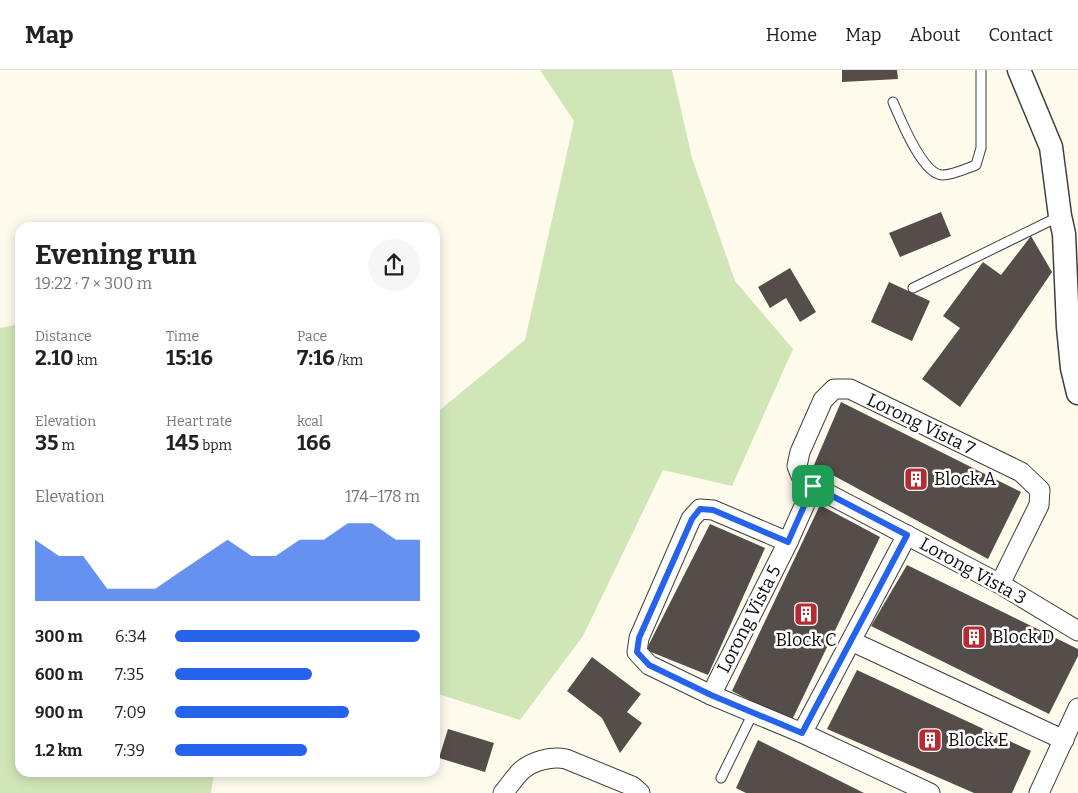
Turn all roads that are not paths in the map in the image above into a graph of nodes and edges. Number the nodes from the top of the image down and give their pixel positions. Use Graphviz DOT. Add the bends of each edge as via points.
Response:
graph roads {
  1 [pos="981,70"];
  2 [pos="1019,70"];
  3 [pos="893,102"];
  4 [pos="1060,216"];
  5 [pos="914,288"];
  6 [pos="1078,393"];
  7 [pos="813,486"];
  8 [pos="907,535"];
  9 [pos="788,542"];
  10 [pos="1000,584"];
  11 [pos="1078,631"];
  12 [pos="851,641"];
  13 [pos="711,695"];
  14 [pos="1078,708"];
  15 [pos="754,713"];
  16 [pos="802,733"];
  17 [pos="1064,740"];
  18 [pos="721,778"];
  19 [pos="918,790"];
  20 [pos="503,793"];
  21 [pos="640,793"];
  22 [pos="1039,793"];
  1 -- 3 [label="lane" via="981,148 976,166 940,175 929,168 910,139"];
  2 -- 4 [label="street" via="1051,146"];
  4 -- 5 [label="lane"];
  4 -- 6 [label="street" via="1064,234 1072,368"];
  7 -- 8 [label="street, Lorong Vista 3"];
  7 -- 9 [label="street, Lorong Vista 5"];
  7 -- 10 [label="street, Lorong Vista 7" via="801,476 797,466 800,452 823,400 834,389 850,389 1021,472 1040,490 1039,504"];
  8 -- 10 [label="street, Lorong Vista 3"];
  8 -- 12 [label="street"];
  9 -- 13 [label="street, Lorong Vista 5"];
  9 -- 13 [label="street" via="713,510 700,509 692,519 639,638 637,652 649,665"];
  10 -- 11 [label="street, Lorong Vista 3"];
  12 -- 16 [label="street"];
  12 -- 17 [label="street"];
  13 -- 15 [label="street"];
  14 -- 17 [label="street"];
  15 -- 16 [label="street"];
  15 -- 18 [label="lane"];
  16 -- 19 [label="street"];
  17 -- 22 [label="street"];
  20 -- 21 [label="street" via="522,770 537,761 557,757 632,786"];
}
